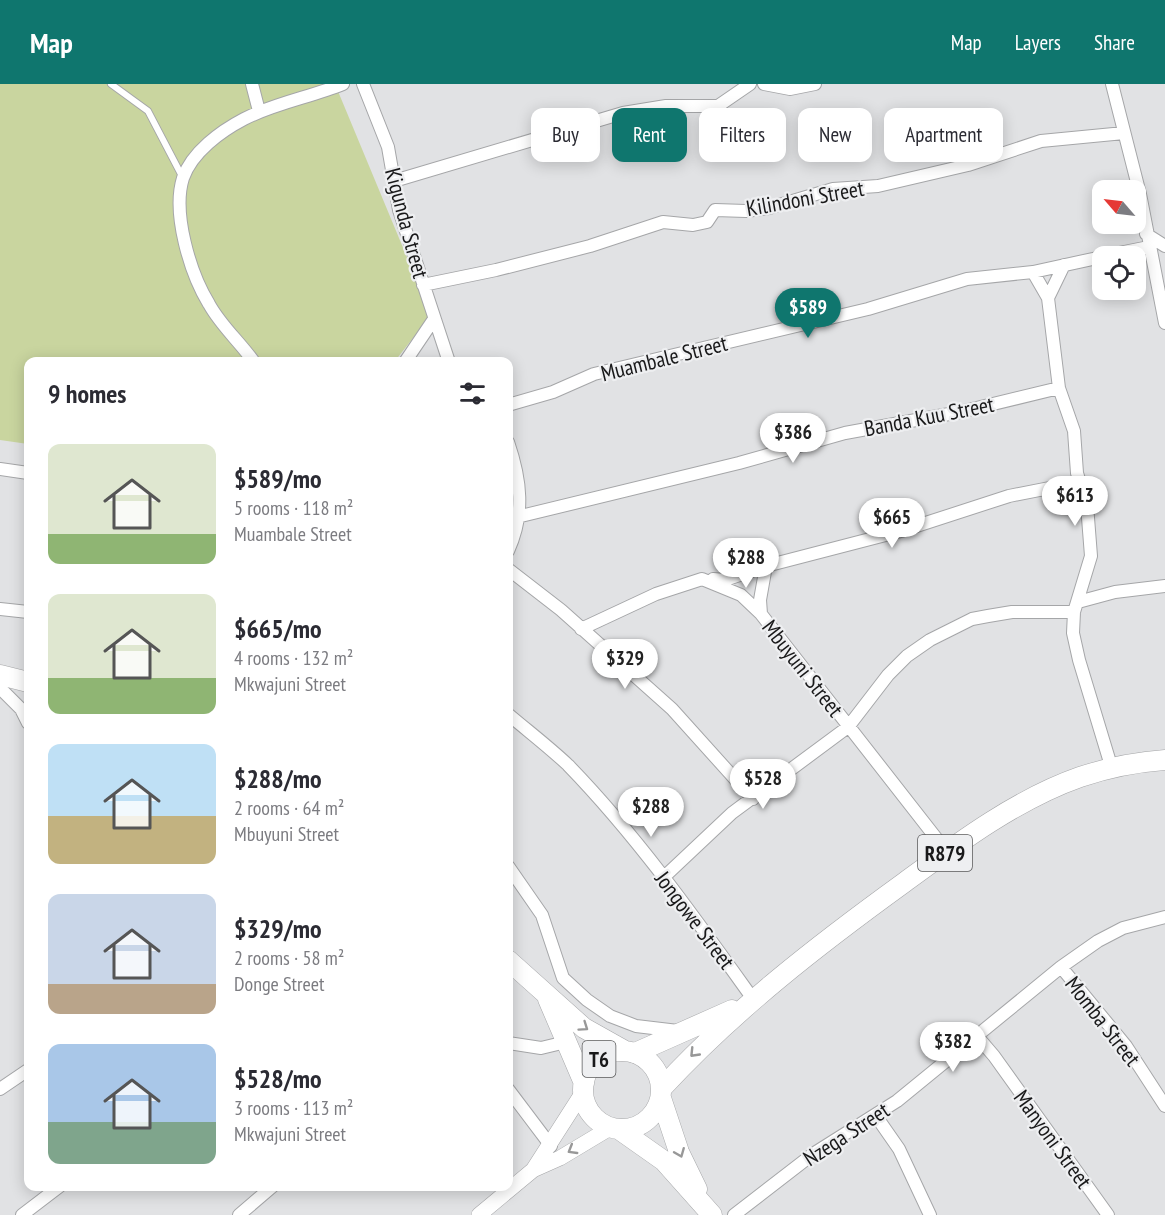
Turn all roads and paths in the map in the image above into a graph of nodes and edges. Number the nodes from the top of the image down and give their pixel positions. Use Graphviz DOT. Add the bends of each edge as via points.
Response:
graph roads {
  1 [pos="111,84"];
  2 [pos="252,84"];
  3 [pos="343,84"];
  4 [pos="363,84"];
  5 [pos="750,84"];
  6 [pos="764,84"];
  7 [pos="815,84"];
  8 [pos="1112,84"];
  9 [pos="260,111"];
  10 [pos="1124,133"];
  11 [pos="183,178"];
  12 [pos="1136,180"];
  13 [pos="394,181"];
  14 [pos="1146,234"];
  15 [pos="1165,246"];
  16 [pos="1149,247"];
  17 [pos="1146,248"];
  18 [pos="1092,259"];
  19 [pos="1064,265"];
  20 [pos="1032,272"];
  21 [pos="423,285"];
  22 [pos="1048,298"];
  23 [pos="434,319"];
  24 [pos="1165,323"];
  25 [pos="250,357"];
  26 [pos="408,357"];
  27 [pos="447,357"];
  28 [pos="1059,388"];
  29 [pos="513,403"];
  30 [pos="513,458"];
  31 [pos="0,469"];
  32 [pos="24,472"];
  33 [pos="1080,482"];
  34 [pos="520,516"];
  35 [pos="513,536"];
  36 [pos="766,566"];
  37 [pos="513,572"];
  38 [pos="702,579"];
  39 [pos="1165,586"];
  40 [pos="1076,607"];
  41 [pos="0,609"];
  42 [pos="24,612"];
  43 [pos="761,614"];
  44 [pos="581,629"];
  45 [pos="0,675"];
  46 [pos="24,681"];
  47 [pos="0,688"];
  48 [pos="24,715"];
  49 [pos="513,718"];
  50 [pos="848,727"];
  51 [pos="1165,760"];
  52 [pos="1112,769"];
  53 [pos="753,799"];
  54 [pos="946,852"];
  55 [pos="513,873"];
  56 [pos="663,877"];
  57 [pos="1165,917"];
  58 [pos="513,965"];
  59 [pos="1060,967"];
  60 [pos="547,997"];
  61 [pos="753,999"];
  62 [pos="686,1032"];
  63 [pos="976,1035"];
  64 [pos="566,1042"];
  65 [pos="513,1044"];
  66 [pos="630,1052"];
  67 [pos="24,1073"];
  68 [pos="584,1088"];
  69 [pos="0,1089"];
  70 [pos="661,1093"];
  71 [pos="513,1096"];
  72 [pos="1165,1106"];
  73 [pos="876,1116"];
  74 [pos="615,1129"];
  75 [pos="550,1146"];
  76 [pos="533,1170"];
  77 [pos="513,1186"];
  78 [pos="53,1191"];
  79 [pos="267,1191"];
  80 [pos="507,1191"];
  81 [pos="709,1211"];
  82 [pos="22,1215"];
  83 [pos="239,1215"];
  84 [pos="478,1215"];
  85 [pos="734,1215"];
  86 [pos="930,1215"];
  87 [pos="1108,1215"];
  1 -- 11 [label="lane" via="148,111"];
  2 -- 9 [label="street"];
  3 -- 9 [label="street"];
  4 -- 13 [label="street, Kigunda Street" via="388,147"];
  5 -- 13 [label="street" via="718,106 666,106 623,112"];
  6 -- 7 [label="street" via="790,89"];
  8 -- 10 [label="street"];
  9 -- 11 [label="street" via="232,125 206,146"];
  10 -- 12 [label="street"];
  10 -- 21 [label="street, Kilindoni Street" via="1041,141 968,165 878,186 833,189 776,207 715,210 707,222 663,222 590,246"];
  11 -- 25 [label="street" via="184,234 194,276 214,313"];
  13 -- 21 [label="street, Kigunda Street"];
  14 -- 15 [label="street"];
  14 -- 16 [label="street"];
  16 -- 17 [label="street, Muambale Street"];
  16 -- 24 [label="street"];
  18 -- 19 [label="street, Muambale Street"];
  19 -- 20 [label="street, Muambale Street"];
  19 -- 22 [label="street"];
  20 -- 22 [label="street"];
  20 -- 29 [label="street, Muambale Street" via="967,279 868,309 613,370"];
  21 -- 23 [label="street, Kigunda Street"];
  22 -- 28 [label="street"];
  23 -- 26 [label="street"];
  23 -- 27 [label="street, Kigunda Street"];
  28 -- 33 [label="street" via="1074,431"];
  28 -- 34 [label="street, Banda Kuu Street" via="960,412 845,433 739,464"];
  30 -- 34 [label="street" via="519,477"];
  31 -- 32 [label="street"];
  33 -- 36 [label="street" via="1009,496 901,531"];
  33 -- 40 [label="street" via="1087,505 1091,556"];
  34 -- 35 [label="street"];
  36 -- 38 [label="street" via="725,580"];
  36 -- 43 [label="street"];
  37 -- 44 [label="street"];
  38 -- 43 [label="street, Mbuyuni Street" via="741,596"];
  38 -- 44 [label="street" via="656,594"];
  39 -- 40 [label="street" via="1115,592"];
  40 -- 50 [label="street" via="1012,612 960,625 907,656 873,692"];
  40 -- 52 [label="street" via="1073,633"];
  41 -- 42 [label="street"];
  43 -- 50 [label="street, Mbuyuni Street"];
  44 -- 53 [label="street" via="672,709"];
  45 -- 46 [label="main road"];
  47 -- 48 [label="street"];
  49 -- 56 [label="street, Jongowe Street" via="566,763"];
  50 -- 53 [label="street"];
  50 -- 54 [label="street, Mbuyuni Street"];
  51 -- 52 [label="main road, R879"];
  52 -- 54 [label="main road, R879" via="1080,777 1022,804"];
  53 -- 56 [label="street"];
  54 -- 61 [label="main road, R879"];
  55 -- 62 [label="street" via="542,915 563,978 610,1016 636,1026"];
  56 -- 61 [label="street, Jongowe Street"];
  57 -- 59 [label="street, Nzega Street" via="1123,928"];
  58 -- 60 [label="main road, T6"];
  59 -- 63 [label="street, Nzega Street"];
  59 -- 72 [label="street, Momba Street" via="1126,1046"];
  60 -- 64 [label="main road, T6"];
  60 -- 66 [label="main road, T6, one-way" via="584,1028"];
  61 -- 62 [label="main road, R879"];
  61 -- 70 [label="main road, R879, one-way" via="698,1049"];
  62 -- 66 [label="main road, R879"];
  63 -- 73 [label="street, Nzega Street"];
  63 -- 87 [label="street, Manyoni Street"];
  64 -- 65 [label="street" via="541,1048"];
  64 -- 68 [label="main road, T6"];
  66 -- 68 [label="main road, T6" via="607,1054 599,1059 592,1066"];
  66 -- 70 [label="main road, T6" via="651,1063 660,1079"];
  67 -- 69 [label="street"];
  68 -- 74 [label="main road, T6" via="594,1118"];
  68 -- 75 [label="street"];
  70 -- 74 [label="main road" via="658,1107 646,1121"];
  70 -- 81 [label="main road, T6, one-way" via="679,1152"];
  71 -- 75 [label="street"];
  73 -- 85 [label="street, Nzega Street" via="813,1154"];
  73 -- 86 [label="street" via="899,1149"];
  74 -- 76 [label="street, one-way"];
  74 -- 81 [label="main road, T6" via="663,1161"];
  75 -- 76 [label="street"];
  76 -- 77 [label="street"];
  78 -- 82 [label="street"];
  79 -- 83 [label="street"];
  80 -- 84 [label="street"];
}
